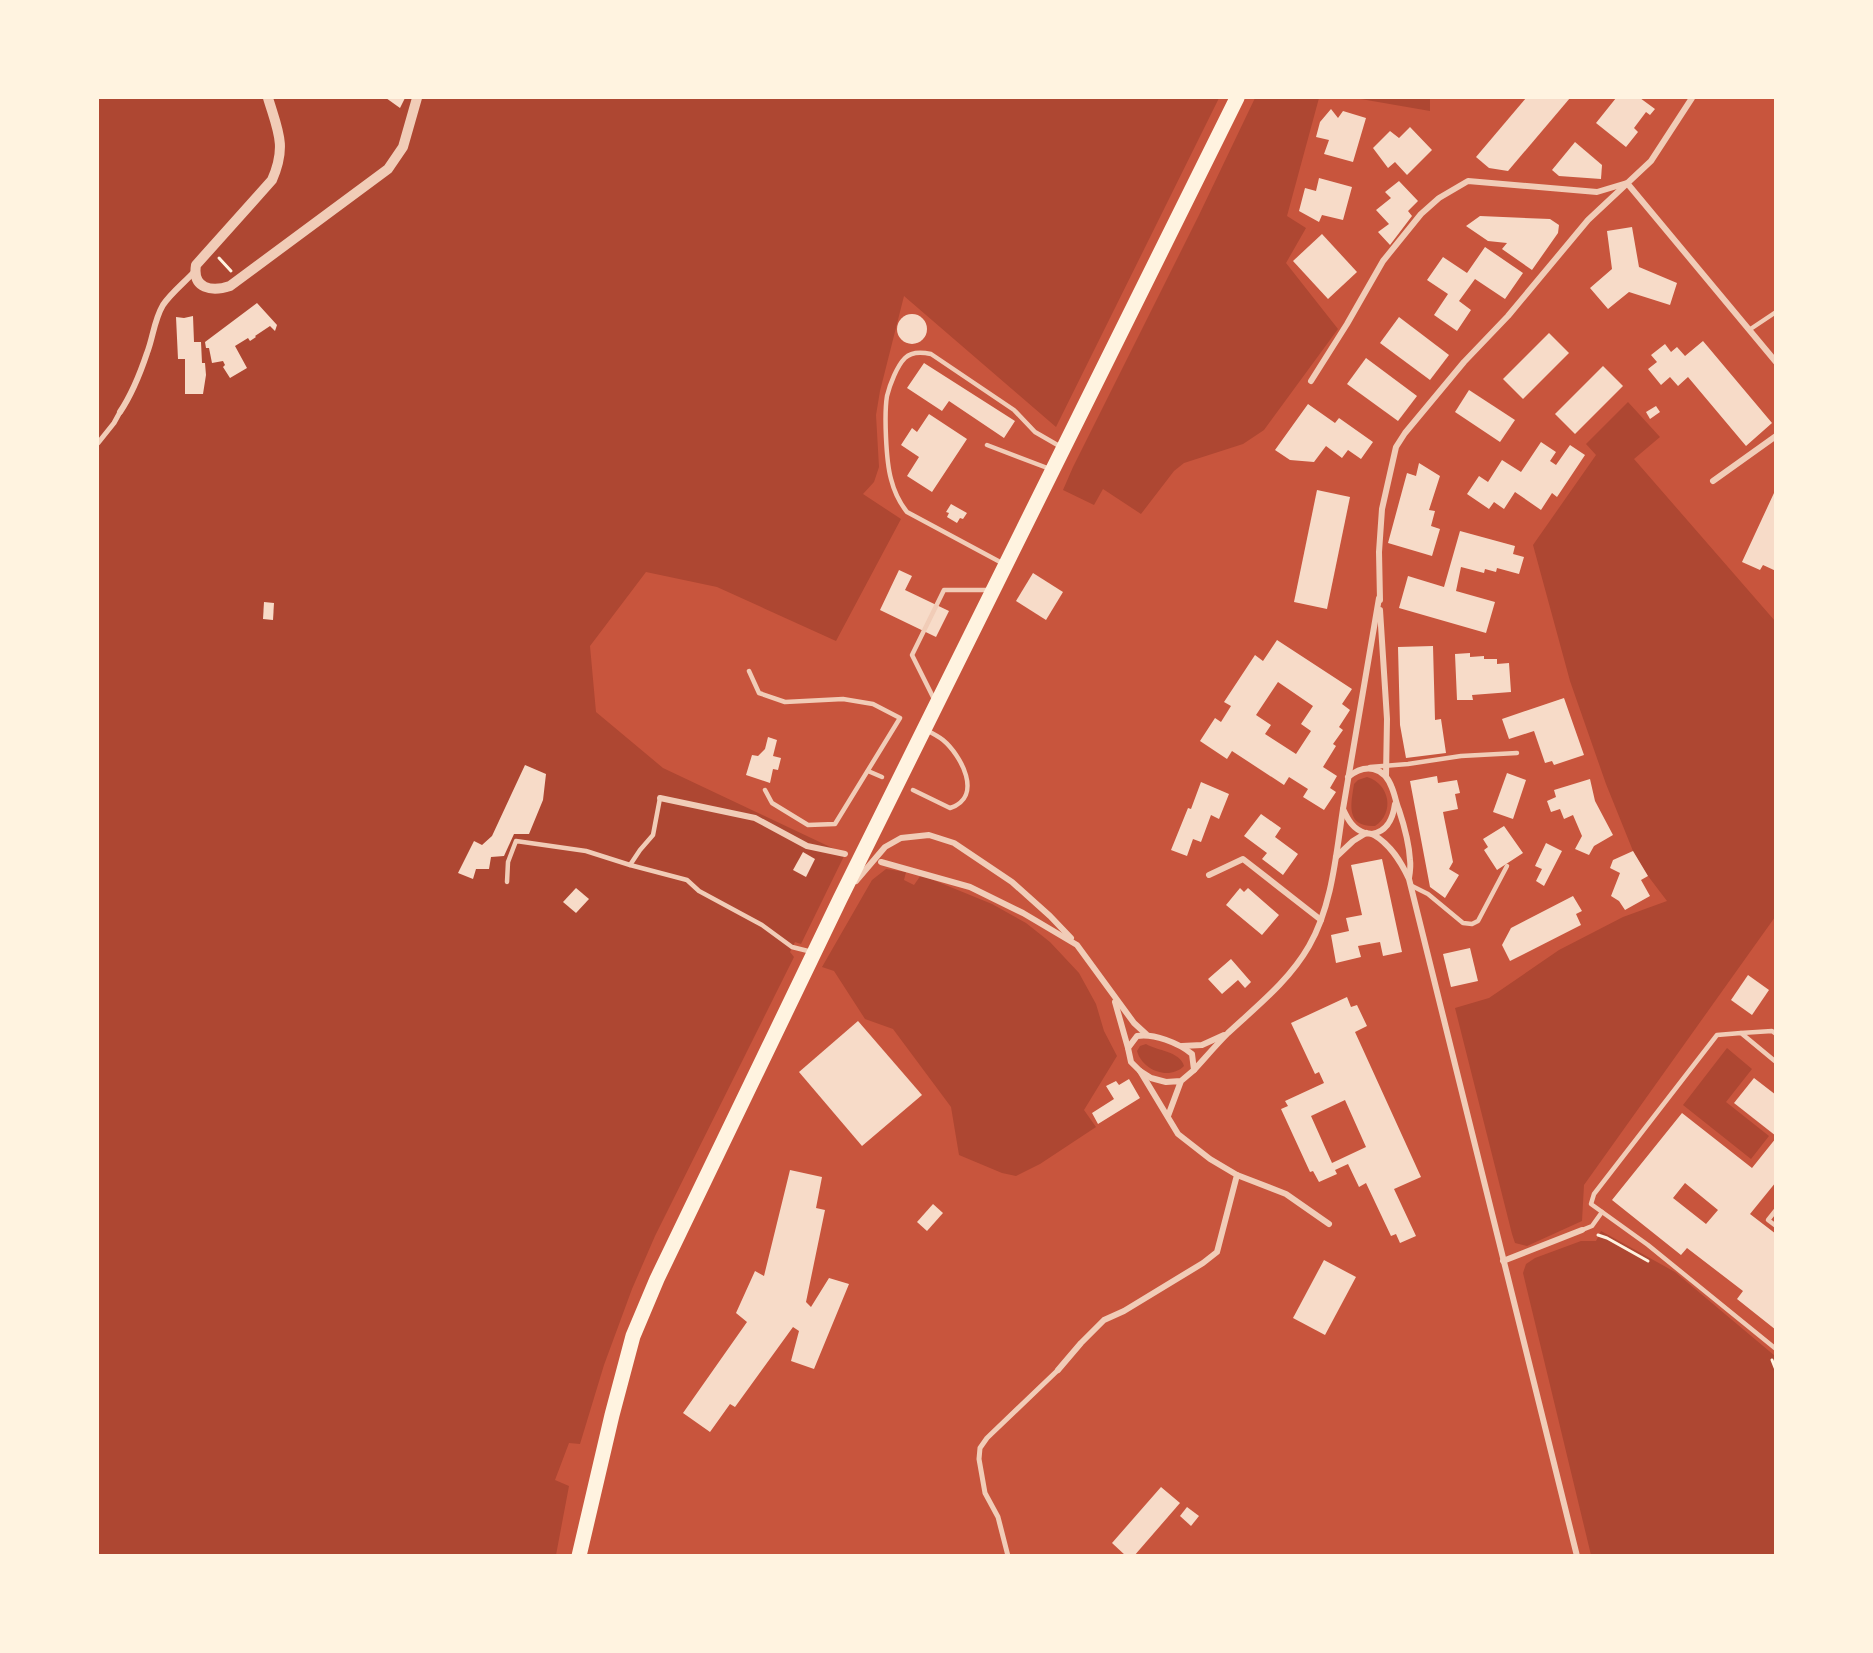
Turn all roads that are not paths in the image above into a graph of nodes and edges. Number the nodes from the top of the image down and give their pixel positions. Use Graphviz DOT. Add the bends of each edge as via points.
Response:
graph roads {
  1 [pos="268,98"];
  2 [pos="417,98"];
  3 [pos="1237,98"];
  4 [pos="1692,98"];
  5 [pos="1627,183"];
  6 [pos="195,271"];
  7 [pos="1776,312"];
  8 [pos="1749,330"];
  9 [pos="1776,362"];
  10 [pos="1311,381"];
  11 [pos="120,412"];
  12 [pos="1776,436"];
  13 [pos="98,442"];
  14 [pos="987,445"];
  15 [pos="1064,448"];
  16 [pos="1053,470"];
  17 [pos="1713,481"];
  18 [pos="1006,565"];
  19 [pos="993,590"];
  20 [pos="1379,598"];
  21 [pos="749,671"];
  22 [pos="936,704"];
  23 [pos="924,729"];
  24 [pos="1517,753"];
  25 [pos="1387,766"];
  26 [pos="1368,767"];
  27 [pos="868,771"];
  28 [pos="1386,776"];
  29 [pos="882,777"];
  30 [pos="1348,778"];
  31 [pos="765,790"];
  32 [pos="913,790"];
  33 [pos="660,798"];
  34 [pos="1395,800"];
  35 [pos="1343,809"];
  36 [pos="1369,834"];
  37 [pos="845,855"];
  38 [pos="1336,857"];
  39 [pos="881,861"];
  40 [pos="630,866"];
  41 [pos="1507,866"];
  42 [pos="1209,875"];
  43 [pos="507,882"];
  44 [pos="1410,882"];
  45 [pos="840,899"];
  46 [pos="1321,920"];
  47 [pos="1077,945"];
  48 [pos="814,952"];
  49 [pos="1113,996"];
  50 [pos="1146,1034"];
  51 [pos="1227,1034"];
  52 [pos="1741,1034"];
  53 [pos="1776,1034"];
  54 [pos="1182,1046"];
  55 [pos="1128,1048"];
  56 [pos="1776,1062"];
  57 [pos="1194,1070"];
  58 [pos="1140,1071"];
  59 [pos="1181,1081"];
  60 [pos="1168,1116"];
  61 [pos="1237,1175"];
  62 [pos="1776,1210"];
  63 [pos="1602,1212"];
  64 [pos="1329,1224"];
  65 [pos="1776,1226"];
  66 [pos="1582,1230"];
  67 [pos="1503,1261"];
  68 [pos="1776,1349"];
  69 [pos="1058,1370"];
  70 [pos="579,1556"];
  71 [pos="1008,1556"];
  72 [pos="1576,1556"];
  1 -- 6 [label="street" via="281,147 279,165 272,180 200,258"];
  2 -- 6 [label="street" via="404,147 388,170 230,286 208,289 202,286"];
  3 -- 15 [label="main road"];
  4 -- 5 [label="street" via="1652,161"];
  5 -- 8 [label="street"];
  5 -- 10 [label="street" via="1597,192 1468,181 1439,198 1383,261"];
  5 -- 20 [label="street" via="1588,220 1396,447 1382,509"];
  6 -- 11 [label="street" via="164,303 130,397"];
  7 -- 8 [label="lane"];
  8 -- 9 [label="street"];
  11 -- 13 [label="street"];
  12 -- 17 [label="street"];
  14 -- 16 [label="lane"];
  15 -- 16 [label="main road"];
  15 -- 18 [label="lane" via="1035,432 1014,410 931,354 906,356 898,367 887,396 886,438 890,477 899,501 907,512"];
  16 -- 18 [label="main road"];
  18 -- 19 [label="main road"];
  19 -- 22 [label="main road"];
  19 -- 22 [label="lane" via="944,590 912,655"];
  20 -- 25 [label="street"];
  20 -- 30 [label="street"];
  21 -- 27 [label="lane" via="759,693 784,702 843,699 873,704 900,718"];
  22 -- 23 [label="main road"];
  23 -- 32 [label="lane" via="952,750 966,771 967,788 965,799 950,808"];
  23 -- 45 [label="main road"];
  24 -- 25 [label="lane"];
  25 -- 26 [label="lane"];
  25 -- 28 [label="street"];
  26 -- 28 [label="street"];
  26 -- 30 [label="street"];
  27 -- 29 [label="lane"];
  27 -- 31 [label="lane" via="835,824 808,825 772,803"];
  28 -- 34 [label="street"];
  30 -- 35 [label="street"];
  33 -- 37 [label="street" via="755,818 807,846"];
  33 -- 40 [label="lane" via="653,835"];
  34 -- 36 [label="street" via="1392,819 1386,827"];
  34 -- 44 [label="street" via="1410,860"];
  35 -- 36 [label="street" via="1356,829"];
  35 -- 38 [label="street"];
  36 -- 38 [label="street" via="1353,841"];
  36 -- 44 [label="street" via="1389,847"];
  38 -- 46 [label="street"];
  39 -- 47 [label="street" via="970,887"];
  40 -- 43 [label="lane" via="586,850 516,841 508,862"];
  40 -- 48 [label="lane" via="687,880 792,947"];
  41 -- 44 [label="lane" via="1478,921 1472,924 1463,924"];
  42 -- 46 [label="street" via="1243,859"];
  44 -- 67 [label="street"];
  45 -- 47 [label="street" via="885,847 902,838 929,835 954,843 1012,882"];
  45 -- 48 [label="main road"];
  46 -- 51 [label="street" via="1291,972"];
  47 -- 49 [label="street"];
  48 -- 70 [label="main road" via="633,1336"];
  49 -- 50 [label="street"];
  49 -- 55 [label="street"];
  50 -- 54 [label="street"];
  50 -- 55 [label="street" via="1137,1036"];
  51 -- 54 [label="street" via="1202,1045"];
  51 -- 57 [label="street"];
  52 -- 53 [label="lane"];
  52 -- 56 [label="lane"];
  52 -- 63 [label="lane" via="1717,1035 1594,1194 1591,1204"];
  54 -- 57 [label="street" via="1192,1054"];
  55 -- 58 [label="street" via="1131,1062"];
  57 -- 59 [label="street"];
  58 -- 59 [label="street" via="1166,1082"];
  58 -- 60 [label="street"];
  59 -- 60 [label="street"];
  60 -- 61 [label="street" via="1178,1134"];
  61 -- 64 [label="street" via="1286,1194"];
  61 -- 69 [label="street" via="1217,1252 1104,1320"];
  62 -- 65 [label="lane" via="1768,1220"];
  63 -- 66 [label="lane" via="1592,1226"];
  63 -- 68 [label="lane"];
  66 -- 67 [label="street"];
  67 -- 72 [label="street"];
  69 -- 71 [label="street" via="980,1448 985,1493 998,1516"];
}
